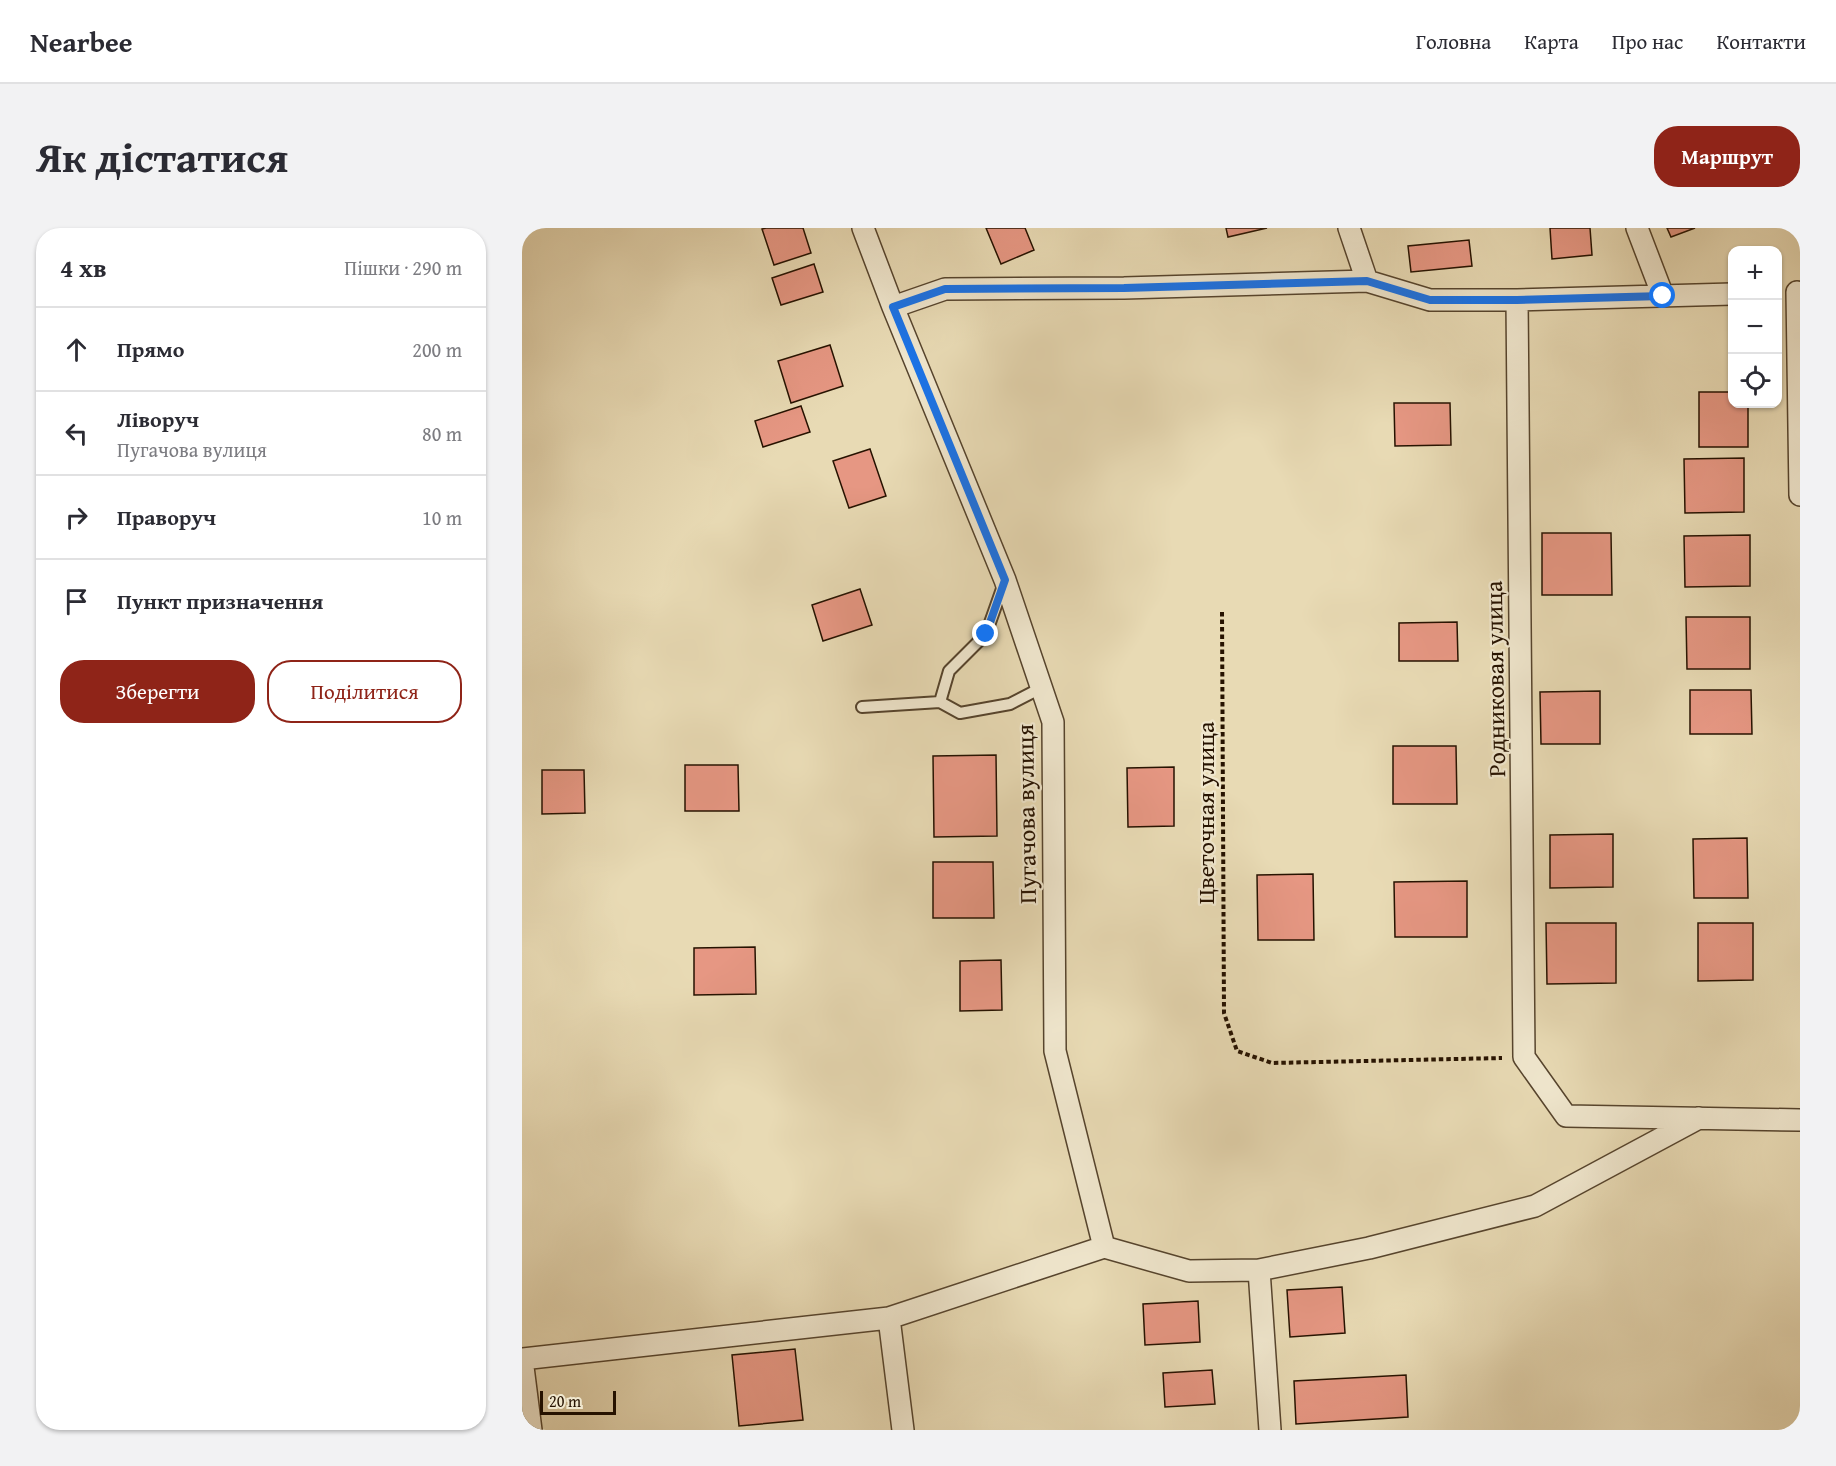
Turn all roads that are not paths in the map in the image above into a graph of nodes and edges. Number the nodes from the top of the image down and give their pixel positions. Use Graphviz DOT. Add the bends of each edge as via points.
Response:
graph roads {
  1 [pos="863,228"];
  2 [pos="1349,228"];
  3 [pos="1637,228"];
  4 [pos="1367,281"];
  5 [pos="1791,292"];
  6 [pos="1728,294"];
  7 [pos="1663,296"];
  8 [pos="1517,300"];
  9 [pos="893,307"];
  10 [pos="1800,495"];
  11 [pos="1005,580"];
  12 [pos="1041,688"];
  13 [pos="940,702"];
  14 [pos="862,707"];
  15 [pos="1700,1118"];
  16 [pos="1800,1120"];
  17 [pos="1104,1247"];
  18 [pos="1259,1270"];
  19 [pos="890,1318"];
  20 [pos="522,1359"];
  21 [pos="531,1430"];
  22 [pos="903,1430"];
  23 [pos="1270,1430"];
  1 -- 9 [label="street, Пугачова вулиця"];
  2 -- 4 [label="street"];
  3 -- 7 [label="street"];
  4 -- 8 [label="street" via="1430,300"];
  4 -- 9 [label="street" via="945,289"];
  5 -- 10 [label="street"];
  6 -- 7 [label="street"];
  7 -- 8 [label="street"];
  8 -- 15 [label="street, Родниковая улица" via="1524,1057 1566,1116"];
  9 -- 11 [label="street, Пугачова вулиця"];
  11 -- 12 [label="street, Пугачова вулиця"];
  11 -- 13 [label="lane" via="986,634 949,671"];
  12 -- 13 [label="lane" via="1010,704 960,713"];
  12 -- 17 [label="street, Пугачова вулиця" via="1053,722 1055,1051"];
  13 -- 14 [label="lane"];
  15 -- 16 [label="street"];
  15 -- 18 [label="street" via="1535,1206 1369,1248"];
  17 -- 18 [label="street" via="1189,1271"];
  17 -- 19 [label="street"];
  18 -- 23 [label="street"];
  19 -- 20 [label="street"];
  19 -- 22 [label="street"];
  20 -- 21 [label="street"];
}
